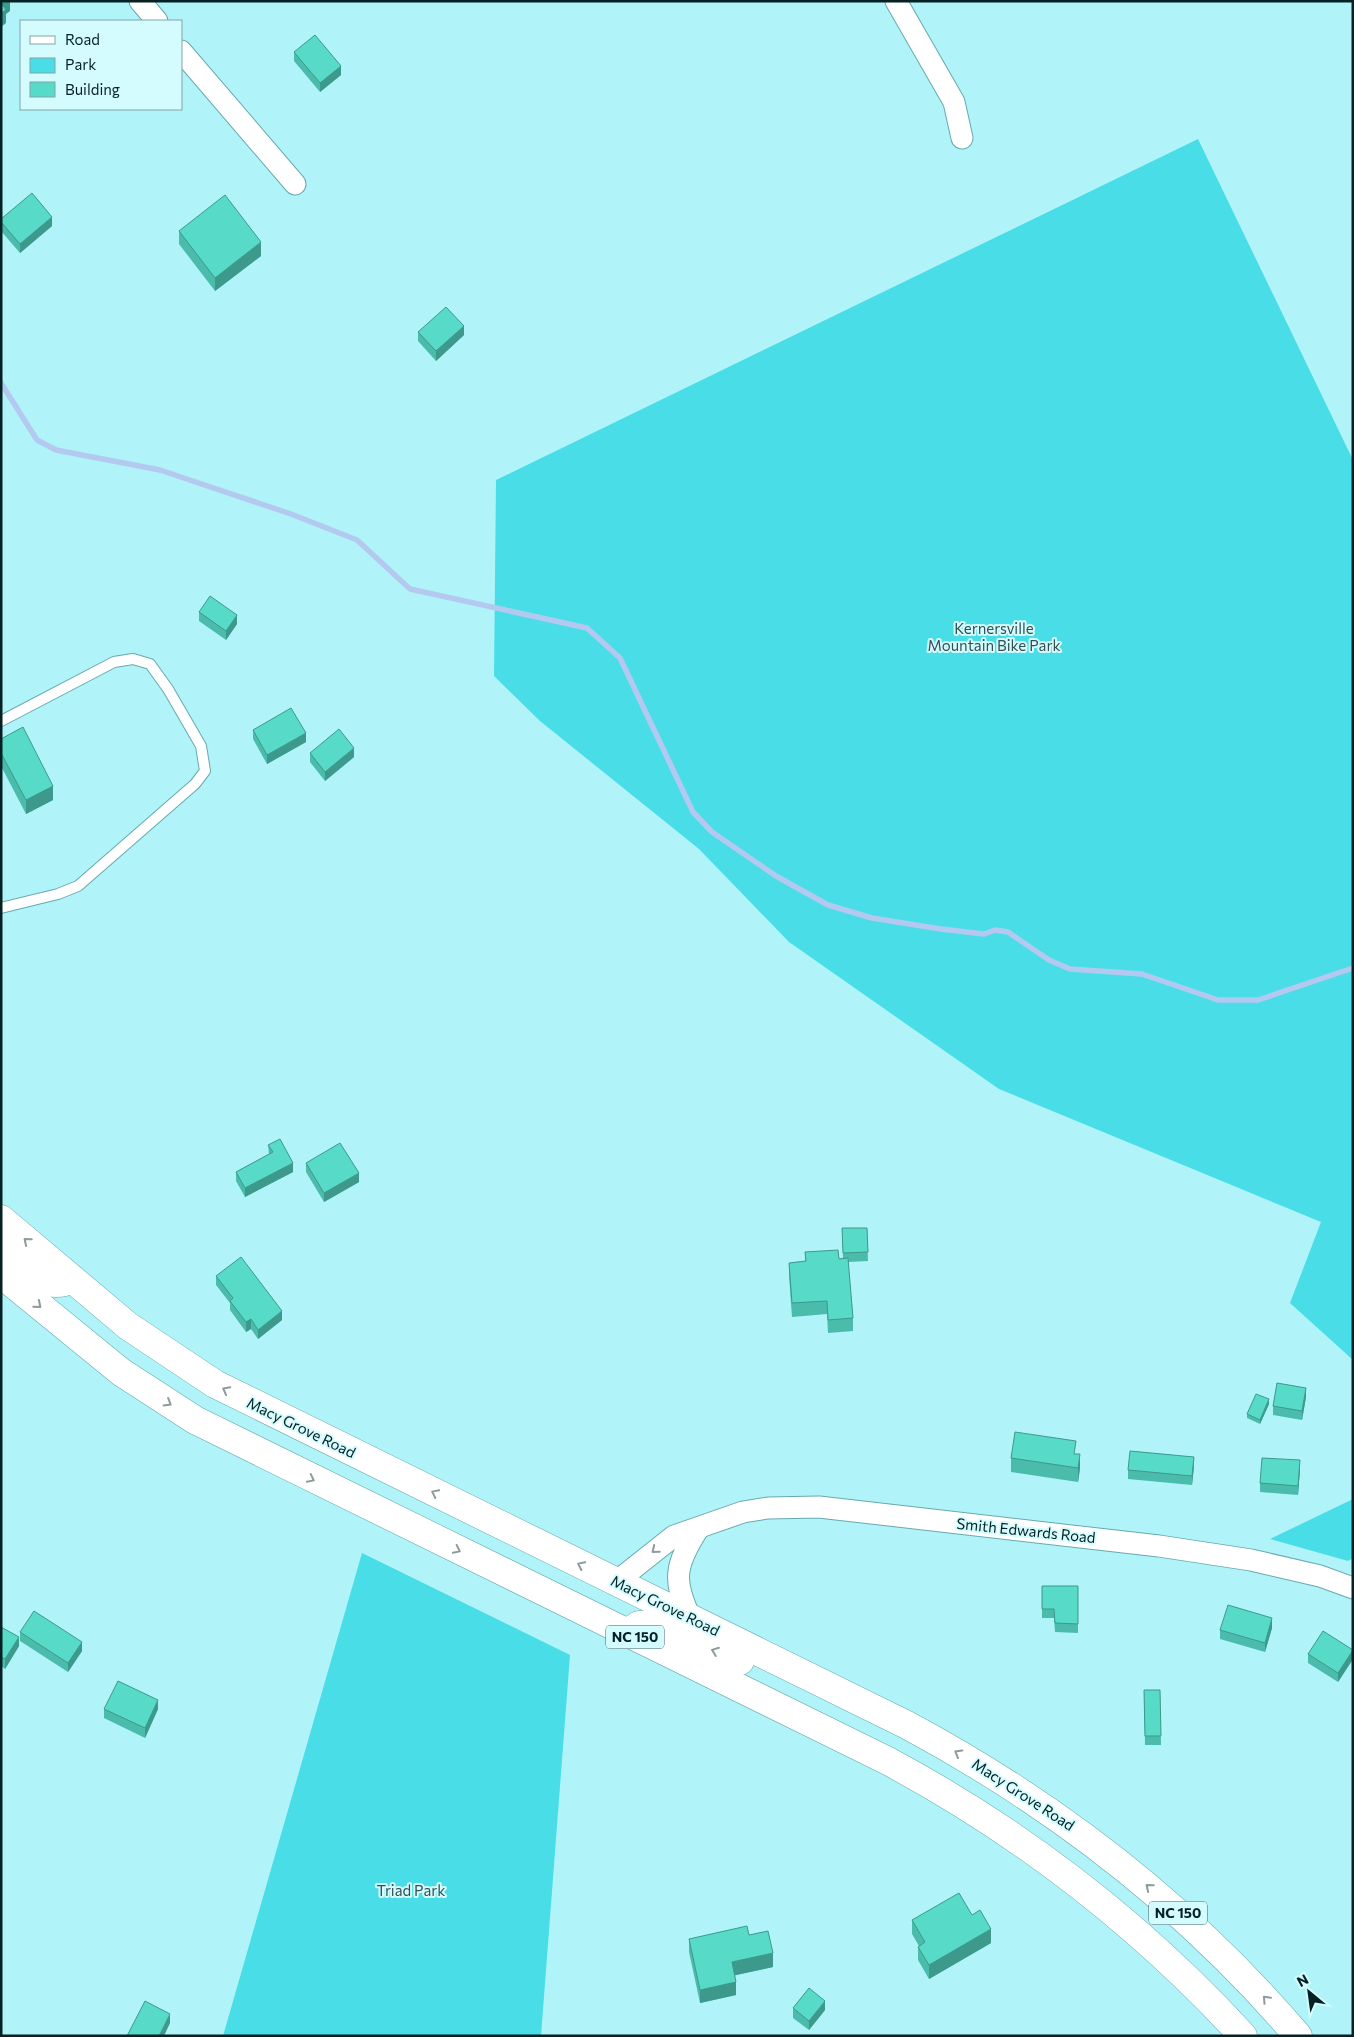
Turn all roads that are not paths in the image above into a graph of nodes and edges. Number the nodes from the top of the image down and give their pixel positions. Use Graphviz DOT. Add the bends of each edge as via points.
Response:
graph roads {
  1 [pos="140,1"];
  2 [pos="896,1"];
  3 [pos="156,20"];
  4 [pos="182,51"];
  5 [pos="962,138"];
  6 [pos="295,184"];
  7 [pos="5,719"];
  8 [pos="1,908"];
  9 [pos="1,1219"];
  10 [pos="1,1247"];
  11 [pos="1,1274"];
  12 [pos="72,1279"];
  13 [pos="698,1529"];
  14 [pos="616,1582"];
  15 [pos="1353,1588"];
  16 [pos="691,1619"];
  17 [pos="627,1633"];
  18 [pos="907,1725"];
  19 [pos="1243,2036"];
  20 [pos="1298,2036"];
  1 -- 3 [label="street"];
  2 -- 5 [label="street" via="954,102"];
  4 -- 6 [label="street"];
  7 -- 8 [label="lane" via="114,662 133,659 150,664 168,689 201,746 205,771 195,784 78,886"];
  12 -- 9 [label="main road, Macy Grove Road / NC 150, one-way"];
  10 -- 12 [label="main road" via="46,1283 63,1284"];
  11 -- 17 [label="main road, NC 150, one-way" via="120,1372 195,1420"];
  14 -- 12 [label="main road, Macy Grove Road / NC 150, one-way" via="215,1384 145,1339"];
  13 -- 14 [label="street, Smith Edwards Road, one-way" via="674,1536"];
  13 -- 15 [label="street, Smith Edwards Road" via="727,1517 768,1508 820,1507 1159,1546 1287,1567"];
  13 -- 16 [label="street" via="684,1550 677,1575 682,1601"];
  14 -- 16 [label="main road, Macy Grove Road / NC 150"];
  16 -- 18 [label="main road, Macy Grove Road / NC 150"];
  18 -- 17 [label="main road, one-way" via="691,1642 662,1627 639,1625"];
  17 -- 19 [label="main road, NC 150" via="888,1761 996,1825 1066,1873 1142,1935"];
  20 -- 18 [label="main road, Macy Grove Road / NC 150, one-way" via="1210,1942 1130,1871 1044,1806 956,1751"];
}
